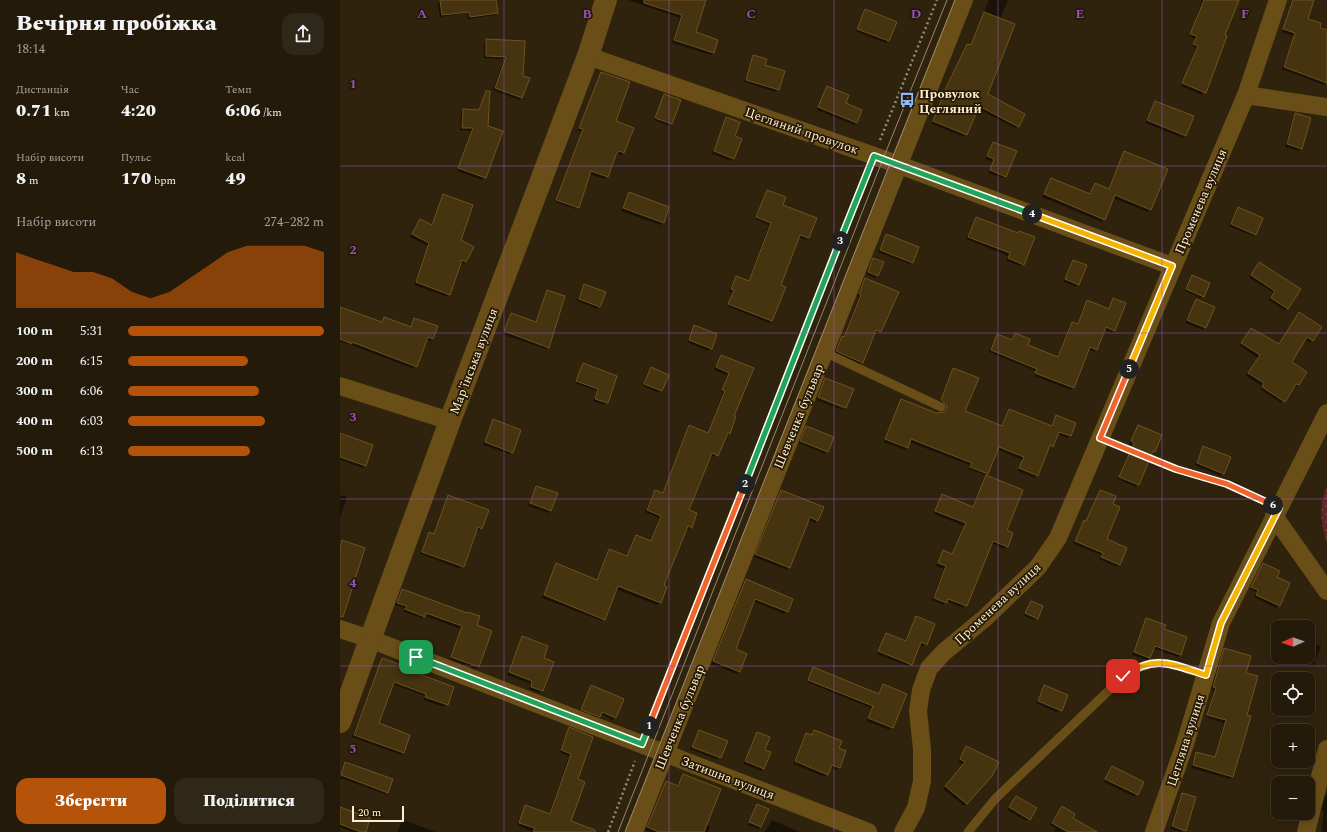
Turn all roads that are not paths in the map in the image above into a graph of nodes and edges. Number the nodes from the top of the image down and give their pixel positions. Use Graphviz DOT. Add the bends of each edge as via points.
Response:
graph roads {
  1 [pos="606,0"];
  2 [pos="964,0"];
  3 [pos="1278,0"];
  4 [pos="588,56"];
  5 [pos="1246,95"];
  6 [pos="1327,106"];
  7 [pos="898,164"];
  8 [pos="1172,266"];
  9 [pos="824,352"];
  10 [pos="340,386"];
  11 [pos="941,407"];
  12 [pos="1327,413"];
  13 [pos="450,421"];
  14 [pos="1276,512"];
  15 [pos="1327,591"];
  16 [pos="340,629"];
  17 [pos="370,639"];
  18 [pos="1206,675"];
  19 [pos="340,722"];
  20 [pos="1327,749"];
  21 [pos="665,753"];
  22 [pos="634,832"];
  23 [pos="868,832"];
  24 [pos="904,832"];
  25 [pos="968,832"];
  26 [pos="1154,832"];
  27 [pos="1306,832"];
  1 -- 4 [label="street, Мар'їнська вулиця"];
  2 -- 7 [label="street, Шевченка бульвар"];
  3 -- 5 [label="street, Променева вулиця"];
  4 -- 7 [label="street, Цегляний провулок"];
  4 -- 13 [label="street, Мар'їнська вулиця"];
  5 -- 6 [label="street"];
  5 -- 8 [label="street, Променева вулиця"];
  7 -- 8 [label="street, Цегляний провулок"];
  7 -- 9 [label="street, Шевченка бульвар"];
  8 -- 24 [label="street, Променева вулиця" via="1058,538 1038,567 929,668 921,690 918,711 922,781 916,808"];
  9 -- 11 [label="lane"];
  9 -- 21 [label="street, Шевченка бульвар"];
  10 -- 13 [label="street"];
  12 -- 14 [label="street, Цегляна вулиця"];
  13 -- 17 [label="street, Мар'їнська вулиця"];
  14 -- 15 [label="street"];
  14 -- 18 [label="street, Цегляна вулиця" via="1221,623"];
  16 -- 17 [label="street, Затишна вулиця"];
  17 -- 19 [label="street, Мар'їнська вулиця"];
  17 -- 21 [label="street, Затишна вулиця"];
  18 -- 25 [label="lane" via="1167,662 1151,663 1123,676 995,799"];
  18 -- 26 [label="street, Цегляна вулиця"];
  20 -- 27 [label="street"];
  21 -- 22 [label="street, Шевченка бульвар"];
  21 -- 23 [label="street, Затишна вулиця"];
}
